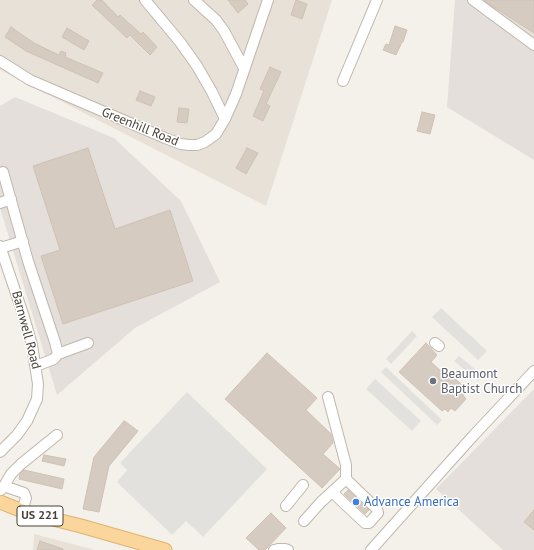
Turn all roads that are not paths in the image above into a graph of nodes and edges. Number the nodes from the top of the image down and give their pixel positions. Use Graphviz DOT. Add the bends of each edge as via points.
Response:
graph roads {
  1 [pos="146,0"];
  2 [pos="194,0"];
  3 [pos="268,0"];
  4 [pos="377,0"];
  5 [pos="473,0"];
  6 [pos="534,45"];
  7 [pos="0,61"];
  8 [pos="244,68"];
  9 [pos="343,81"];
  10 [pos="225,119"];
  11 [pos="3,172"];
  12 [pos="11,199"];
  13 [pos="0,202"];
  14 [pos="23,241"];
  15 [pos="0,247"];
  16 [pos="88,343"];
  17 [pos="58,354"];
  18 [pos="36,366"];
  19 [pos="534,371"];
  20 [pos="328,397"];
  21 [pos="57,435"];
  22 [pos="0,452"];
  23 [pos="346,479"];
  24 [pos="303,485"];
  25 [pos="2,489"];
  26 [pos="332,492"];
  27 [pos="0,502"];
  28 [pos="286,506"];
  29 [pos="22,511"];
  30 [pos="375,518"];
  31 [pos="304,521"];
  32 [pos="389,530"];
  33 [pos="165,550"];
  34 [pos="274,550"];
  35 [pos="286,550"];
  36 [pos="372,550"];
  1 -- 10 [label="street" via="197,66"];
  2 -- 8 [label="street" via="216,20"];
  3 -- 8 [label="street, Greenhill Road"];
  4 -- 9 [label="street"];
  5 -- 6 [label="street"];
  7 -- 10 [label="street, Greenhill Road" via="30,80 181,144 197,145 205,142 216,134"];
  8 -- 10 [label="street, Greenhill Road"];
  11 -- 12 [label="street"];
  12 -- 13 [label="street"];
  12 -- 14 [label="street"];
  14 -- 15 [label="street"];
  14 -- 17 [label="street"];
  15 -- 18 [label="street, Barnwell Road" via="24,317"];
  16 -- 17 [label="street"];
  17 -- 18 [label="street" via="54,359"];
  18 -- 22 [label="street, Barnwell Road" via="38,392 31,414 23,428"];
  19 -- 32 [label="street"];
  20 -- 23 [label="street" via="346,465"];
  21 -- 25 [label="street" via="21,464"];
  23 -- 26 [label="street"];
  23 -- 30 [label="street" via="377,509"];
  24 -- 28 [label="street"];
  25 -- 29 [label="street" via="24,493 26,498"];
  26 -- 30 [label="street" via="366,523"];
  26 -- 31 [label="street"];
  27 -- 29 [label="main road, US 221"];
  29 -- 33 [label="main road, US 221"];
  30 -- 32 [label="street"];
  32 -- 36 [label="street"];
  34 -- 35 [label="street"];
}
